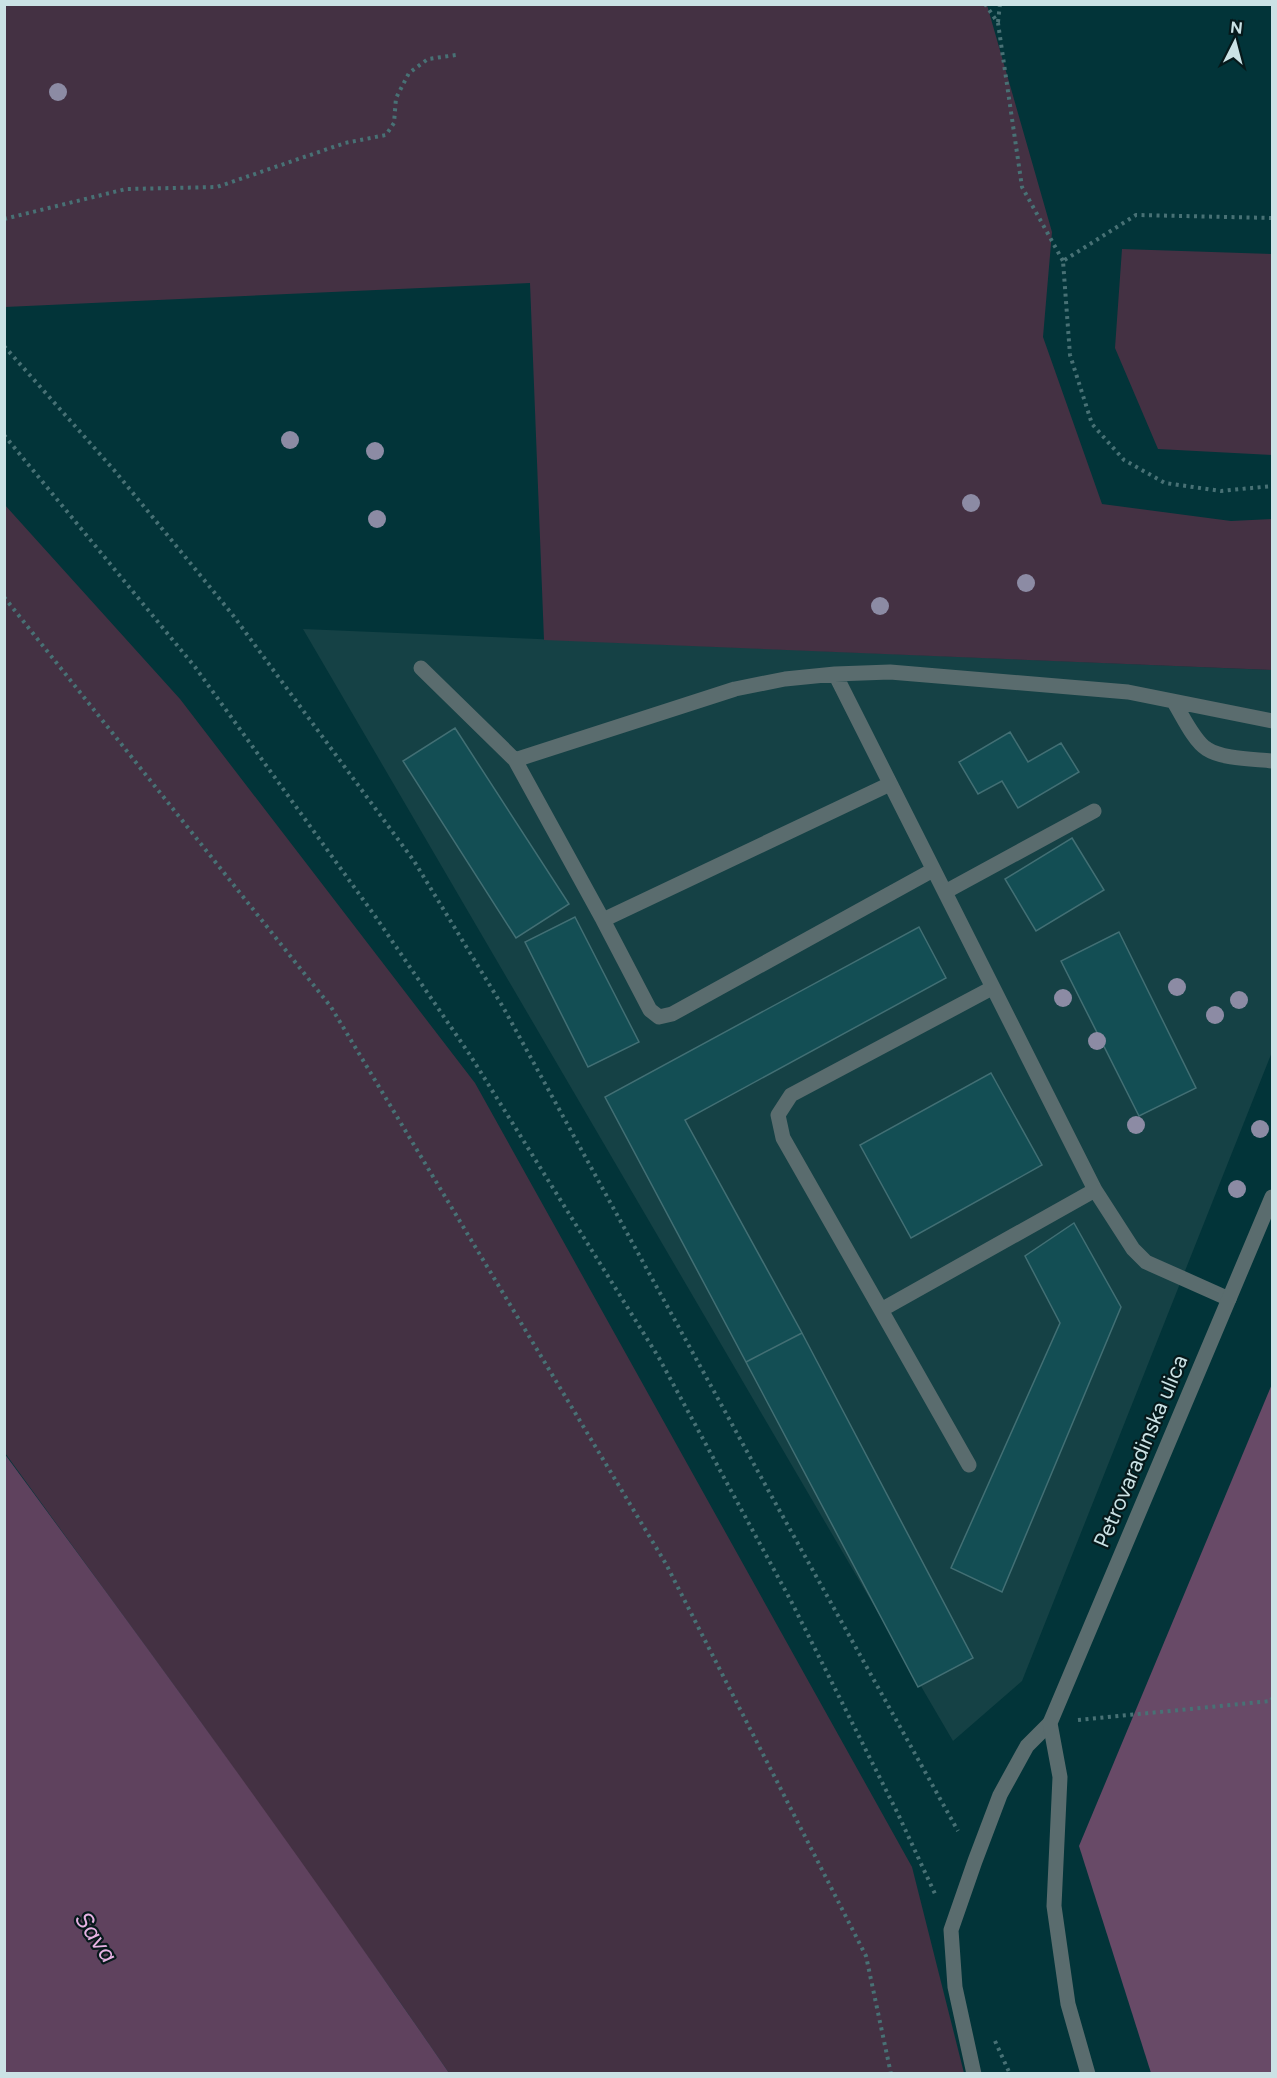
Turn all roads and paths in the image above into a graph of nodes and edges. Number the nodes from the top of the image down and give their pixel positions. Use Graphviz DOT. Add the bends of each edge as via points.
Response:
graph roads {
  1 [pos="985,4"];
  2 [pos="1000,4"];
  3 [pos="998,23"];
  4 [pos="456,55"];
  5 [pos="1272,218"];
  6 [pos="4,219"];
  7 [pos="1063,261"];
  8 [pos="4,346"];
  9 [pos="4,435"];
  10 [pos="1272,486"];
  11 [pos="4,597"];
  12 [pos="421,668"];
  13 [pos="835,674"];
  14 [pos="1174,702"];
  15 [pos="1272,721"];
  16 [pos="515,760"];
  17 [pos="1272,761"];
  18 [pos="890,784"];
  19 [pos="1094,811"];
  20 [pos="933,870"];
  21 [pos="945,892"];
  22 [pos="603,920"];
  23 [pos="992,988"];
  24 [pos="1095,1190"];
  25 [pos="1272,1197"];
  26 [pos="1229,1299"];
  27 [pos="881,1310"];
  28 [pos="969,1465"];
  29 [pos="1272,1698"];
  30 [pos="1050,1723"];
  31 [pos="975,1861"];
  32 [pos="951,1930"];
  33 [pos="891,2073"];
  34 [pos="974,2073"];
  35 [pos="1088,2073"];
  1 -- 3 [label="path"];
  2 -- 3 [label="path"];
  3 -- 7 [label="path" via="1022,187"];
  4 -- 6 [label="path" via="428,58 409,74 396,98 394,123 386,135 345,143 218,187 126,189"];
  5 -- 7 [label="path" via="1136,215"];
  7 -- 10 [label="path" via="1070,355 1092,424 1124,460 1165,483 1221,491"];
  8 -- 31 [label="path" via="114,470 232,614 414,861 503,1007"];
  9 -- 32 [label="path" via="195,667 470,1055 664,1368 791,1601 898,1814"];
  11 -- 33 [label="path" via="331,1007 648,1534 866,1956"];
  12 -- 16 [label="street"];
  13 -- 14 [label="street" via="890,672 1128,692"];
  13 -- 16 [label="street" via="735,689"];
  13 -- 18 [label="street"];
  14 -- 15 [label="street"];
  14 -- 17 [label="street" via="1206,749"];
  16 -- 22 [label="street"];
  18 -- 20 [label="street"];
  18 -- 22 [label="street"];
  19 -- 21 [label="street"];
  20 -- 21 [label="street"];
  20 -- 22 [label="street" via="672,1014 659,1017 650,1010"];
  21 -- 23 [label="street"];
  23 -- 24 [label="street"];
  23 -- 27 [label="street" via="791,1095 778,1115 783,1138"];
  24 -- 26 [label="street" via="1133,1249 1146,1262"];
  24 -- 27 [label="street"];
  25 -- 26 [label="street, Petrovaradinska ulica"];
  26 -- 30 [label="street, Petrovaradinska ulica"];
  27 -- 28 [label="street"];
  29 -- 30 [label="path"];
  30 -- 31 [label="street" via="1027,1746 1000,1795"];
  30 -- 35 [label="street" via="1060,1777 1054,1906 1068,2004"];
  31 -- 32 [label="street"];
  32 -- 34 [label="street" via="955,1987"];
}
